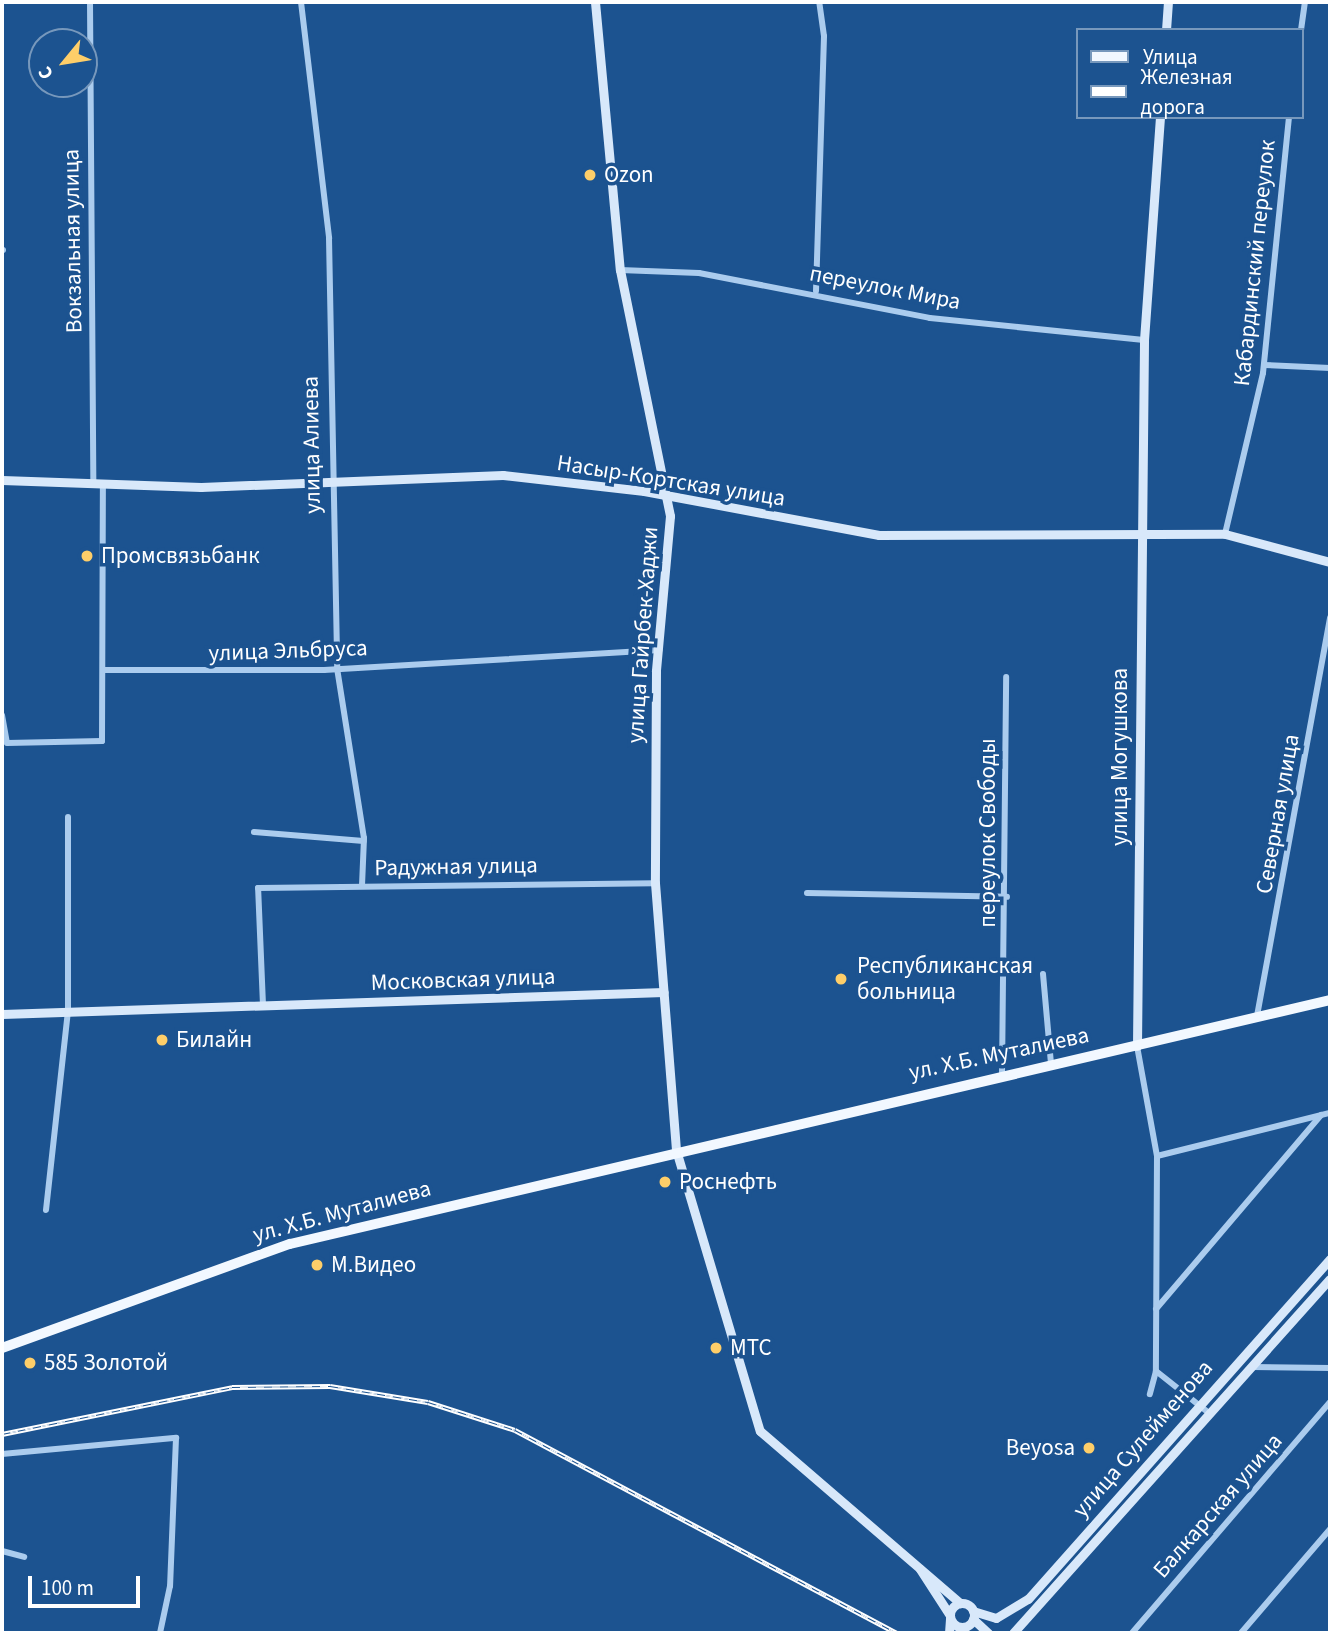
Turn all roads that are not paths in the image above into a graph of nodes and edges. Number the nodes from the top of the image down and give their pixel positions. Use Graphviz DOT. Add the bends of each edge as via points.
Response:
graph roads {
  1 [pos="90,2"];
  2 [pos="301,2"];
  3 [pos="594,2"];
  4 [pos="819,2"];
  5 [pos="1168,2"];
  6 [pos="1305,2"];
  7 [pos="1166,28"];
  8 [pos="1301,28"];
  9 [pos="1160,119"];
  10 [pos="1289,119"];
  11 [pos="620,270"];
  12 [pos="816,291"];
  13 [pos="1144,340"];
  14 [pos="1264,365"];
  15 [pos="1330,368"];
  16 [pos="2,480"];
  17 [pos="93,480"];
  18 [pos="329,484"];
  19 [pos="103,485"];
  20 [pos="667,499"];
  21 [pos="1140,533"];
  22 [pos="1225,534"];
  23 [pos="1330,562"];
  24 [pos="1330,618"];
  25 [pos="659,650"];
  26 [pos="337,668"];
  27 [pos="103,670"];
  28 [pos="1006,677"];
  29 [pos="2,715"];
  30 [pos="68,817"];
  31 [pos="254,832"];
  32 [pos="364,841"];
  33 [pos="655,883"];
  34 [pos="362,886"];
  35 [pos="807,893"];
  36 [pos="1007,897"];
  37 [pos="1043,974"];
  38 [pos="664,992"];
  39 [pos="1330,1000"];
  40 [pos="263,1005"];
  41 [pos="68,1011"];
  42 [pos="2,1014"];
  43 [pos="1257,1016"];
  44 [pos="1137,1046"];
  45 [pos="1051,1063"];
  46 [pos="1002,1074"];
  47 [pos="1330,1113"];
  48 [pos="1321,1115"];
  49 [pos="676,1150"];
  50 [pos="1157,1156"];
  51 [pos="46,1210"];
  52 [pos="1330,1259"];
  53 [pos="1330,1279"];
  54 [pos="1156,1309"];
  55 [pos="2,1348"];
  56 [pos="1252,1367"];
  57 [pos="1330,1368"];
  58 [pos="1156,1371"];
  59 [pos="1150,1394"];
  60 [pos="1330,1402"];
  61 [pos="1199,1403"];
  62 [pos="1210,1414"];
  63 [pos="2,1454"];
  64 [pos="1330,1529"];
  65 [pos="2,1551"];
  66 [pos="912,1556"];
  67 [pos="23,1557"];
  68 [pos="960,1603"];
  69 [pos="973,1615"];
  70 [pos="950,1616"];
  71 [pos="956,1630"];
  72 [pos="160,1633"];
  73 [pos="974,1633"];
  74 [pos="988,1633"];
  75 [pos="1013,1633"];
  76 [pos="1132,1633"];
  77 [pos="1241,1633"];
  1 -- 17 [label="street, Вокзальная улица"];
  2 -- 18 [label="street, улица Алиева" via="329,238"];
  3 -- 11 [label="street, улица Гайрбек-Хаджи"];
  4 -- 12 [label="street" via="824,36"];
  5 -- 7 [label="street"];
  6 -- 8 [label="street"];
  9 -- 13 [label="street, улица Могушкова"];
  10 -- 14 [label="street, Кабардинский переулок"];
  11 -- 12 [label="street, переулок Мира" via="699,273"];
  11 -- 20 [label="street, улица Гайрбек-Хаджи"];
  12 -- 13 [label="street, переулок Мира" via="930,318"];
  13 -- 21 [label="street, улица Могушкова"];
  14 -- 15 [label="street"];
  14 -- 22 [label="street, Кабардинский переулок"];
  16 -- 17 [label="street, Насыр-Кортская улица"];
  17 -- 19 [label="street, Насыр-Кортская улица"];
  18 -- 19 [label="street, Насыр-Кортская улица"];
  18 -- 20 [label="street, Насыр-Кортская улица" via="503,475"];
  18 -- 26 [label="street, улица Алиева"];
  19 -- 27 [label="street"];
  20 -- 21 [label="street, Насыр-Кортская улица" via="879,535"];
  20 -- 25 [label="street, улица Гайрбек-Хаджи" via="668,577"];
  21 -- 22 [label="street, Насыр-Кортская улица"];
  21 -- 44 [label="street, улица Могушкова"];
  22 -- 23 [label="street, Насыр-Кортская улица"];
  24 -- 43 [label="street, Северная улица"];
  25 -- 26 [label="street, улица Эльбруса"];
  25 -- 33 [label="street, улица Гайрбек-Хаджи"];
  26 -- 27 [label="street, улица Эльбруса"];
  26 -- 32 [label="street, улица Алиева"];
  27 -- 29 [label="street" via="102,741 7,743"];
  28 -- 36 [label="street, переулок Свободы"];
  30 -- 41 [label="street"];
  31 -- 32 [label="street"];
  32 -- 34 [label="street, улица Алиева"];
  33 -- 34 [label="street, Радужная улица"];
  33 -- 38 [label="street, улица Гайрбек-Хаджи"];
  34 -- 40 [label="street, Радужная улица" via="258,888"];
  35 -- 36 [label="street"];
  36 -- 46 [label="street, переулок Свободы"];
  37 -- 45 [label="street"];
  38 -- 40 [label="street, Московская улица"];
  38 -- 49 [label="street, улица Гайрбек-Хаджи"];
  39 -- 43 [label="main road, ул. Х.Б. Муталиева"];
  40 -- 41 [label="street, Московская улица"];
  41 -- 42 [label="street, Московская улица"];
  41 -- 51 [label="street"];
  43 -- 44 [label="main road, ул. Х.Б. Муталиева"];
  44 -- 45 [label="main road, ул. Х.Б. Муталиева"];
  44 -- 50 [label="street, улица Могушкова"];
  45 -- 46 [label="main road, ул. Х.Б. Муталиева"];
  46 -- 49 [label="main road, ул. Х.Б. Муталиева"];
  47 -- 48 [label="street"];
  48 -- 50 [label="street"];
  48 -- 54 [label="street"];
  49 -- 55 [label="main road, ул. Х.Б. Муталиева" via="290,1244"];
  49 -- 66 [label="street, улица Гайрбек-Хаджи" via="760,1431 804,1474"];
  50 -- 54 [label="street, улица Могушкова"];
  52 -- 61 [label="street, улица Сулейменова"];
  53 -- 56 [label="street, улица Сулейменова"];
  54 -- 58 [label="street, улица Могушкова"];
  56 -- 57 [label="street"];
  56 -- 62 [label="street, улица Сулейменова"];
  58 -- 59 [label="street, улица Могушкова"];
  58 -- 61 [label="street"];
  60 -- 76 [label="street, Балкарская улица"];
  61 -- 62 [label="street"];
  61 -- 69 [label="street, улица Сулейменова" via="1028,1599 996,1618"];
  62 -- 75 [label="street, улица Сулейменова"];
  63 -- 72 [label="street" via="176,1438 170,1586"];
  64 -- 77 [label="street"];
  65 -- 67 [label="street"];
  66 -- 68 [label="street"];
  66 -- 70 [label="street"];
  68 -- 69 [label="street"];
  68 -- 70 [label="street"];
  69 -- 71 [label="street"];
  69 -- 74 [label="street"];
  70 -- 71 [label="street"];
  71 -- 73 [label="street"];
}
